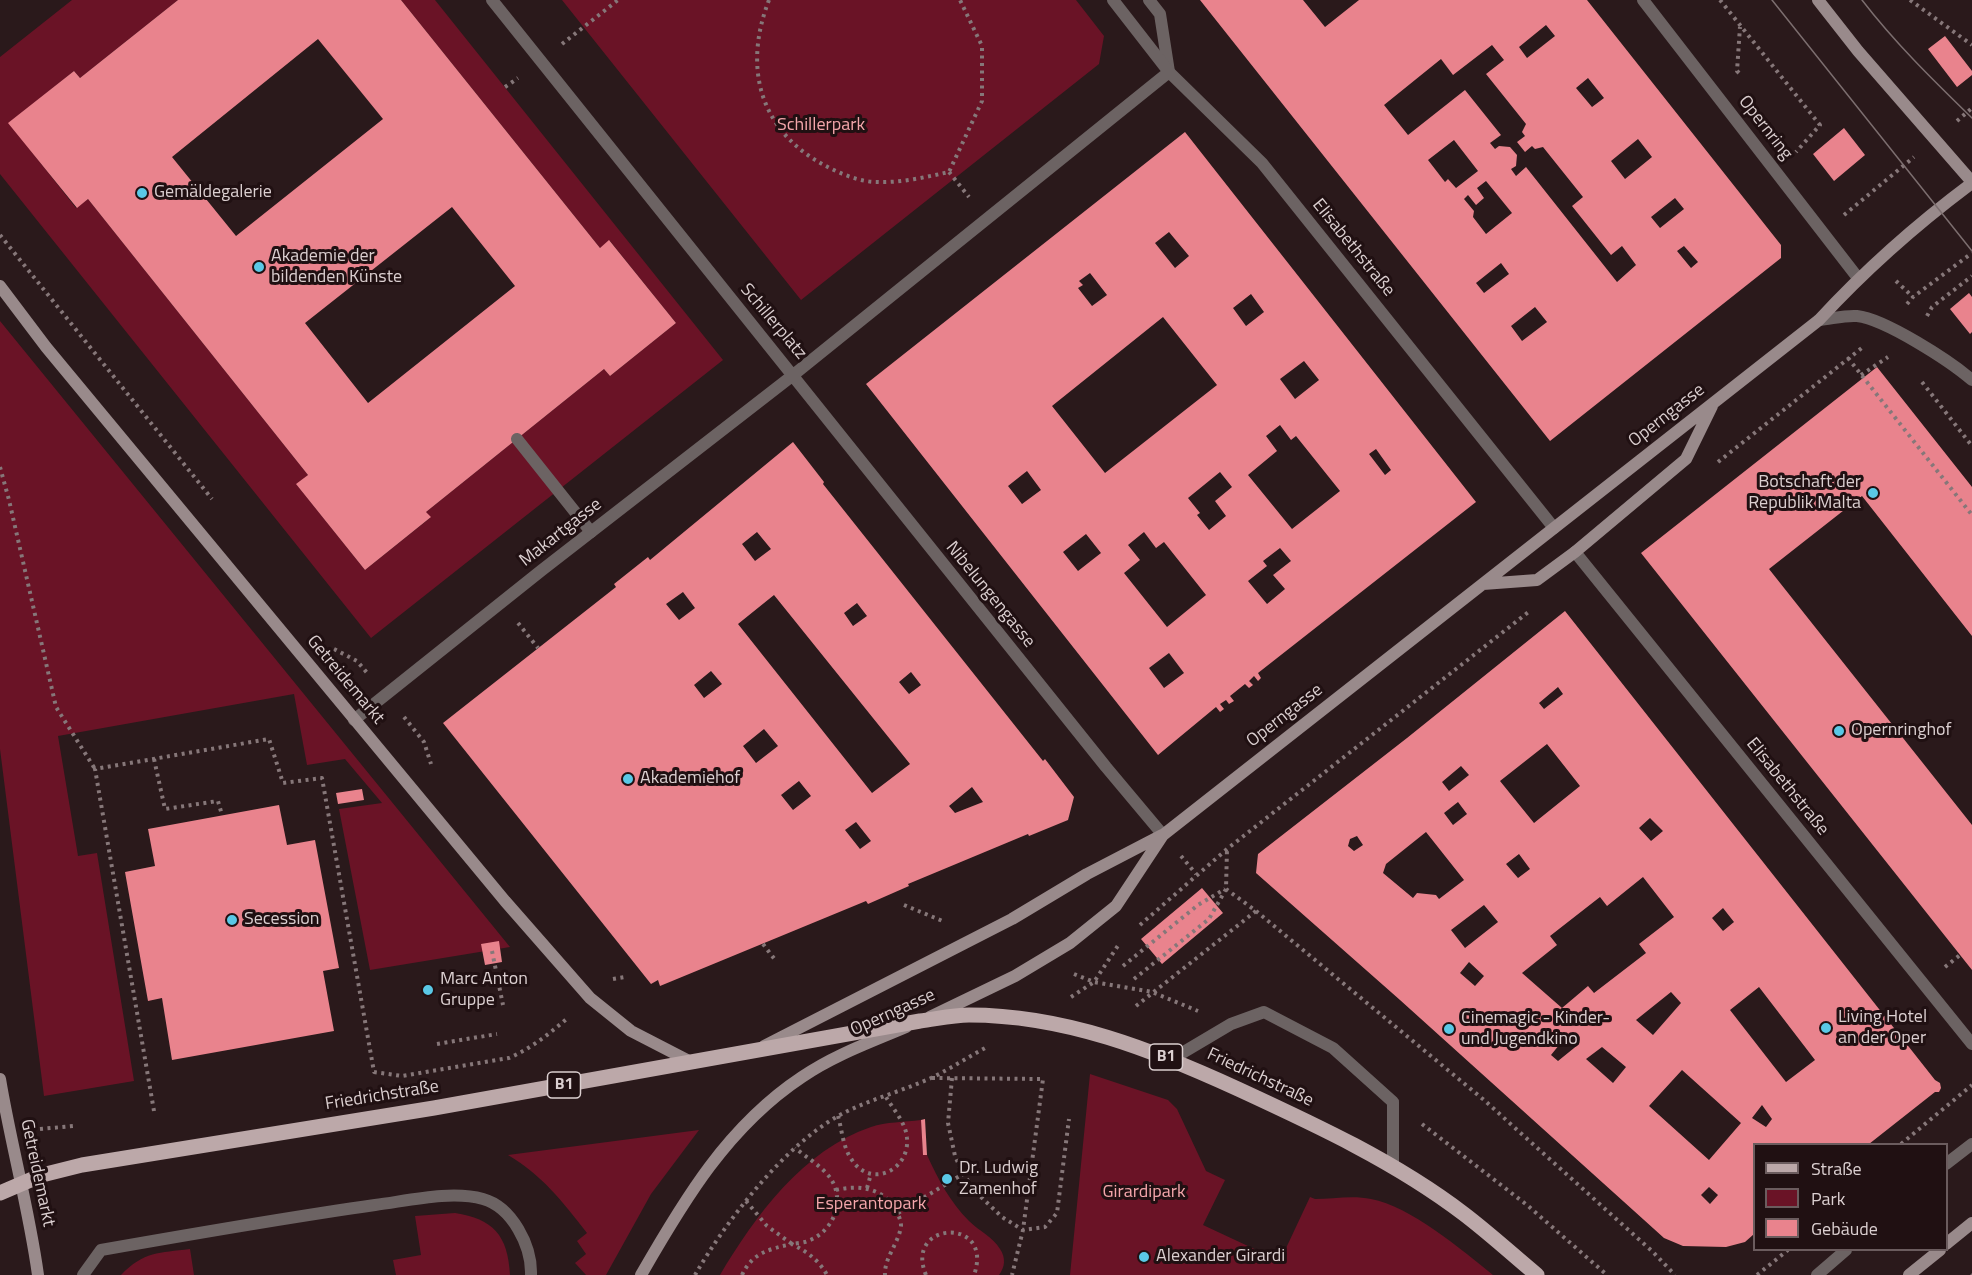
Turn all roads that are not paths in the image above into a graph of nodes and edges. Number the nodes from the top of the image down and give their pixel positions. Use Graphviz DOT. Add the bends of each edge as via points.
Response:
graph roads {
  1 [pos="492,0"];
  2 [pos="1113,0"];
  3 [pos="1149,0"];
  4 [pos="1643,0"];
  5 [pos="1818,0"];
  6 [pos="1169,72"];
  7 [pos="1972,183"];
  8 [pos="1858,278"];
  9 [pos="0,286"];
  10 [pos="1819,320"];
  11 [pos="792,376"];
  12 [pos="1972,380"];
  13 [pos="1714,402"];
  14 [pos="518,438"];
  15 [pos="1554,528"];
  16 [pos="591,532"];
  17 [pos="1575,552"];
  18 [pos="1483,584"];
  19 [pos="354,720"];
  20 [pos="1163,835"];
  21 [pos="920,1022"];
  22 [pos="1972,1044"];
  23 [pos="751,1053"];
  24 [pos="1172,1059"];
  25 [pos="693,1063"];
  26 [pos="0,1079"];
  27 [pos="1972,1144"];
  28 [pos="1948,1163"];
  29 [pos="1393,1167"];
  30 [pos="21,1185"];
  31 [pos="0,1193"];
  32 [pos="1972,1223"];
  33 [pos="1948,1243"];
  34 [pos="1845,1251"];
  35 [pos="1939,1251"];
  36 [pos="38,1275"];
  37 [pos="83,1275"];
  38 [pos="531,1275"];
  39 [pos="641,1275"];
  40 [pos="1537,1275"];
  41 [pos="1817,1275"];
  42 [pos="1909,1275"];
  1 -- 11 [label="street, Schillerplatz"];
  2 -- 6 [label="street, Elisabethstraße"];
  3 -- 6 [label="street" via="1160,14"];
  4 -- 8 [label="street, Opernring"];
  5 -- 7 [label="main road"];
  6 -- 11 [label="street, Schillerplatz"];
  6 -- 15 [label="street, Elisabethstraße" via="1262,163"];
  7 -- 8 [label="main road, Operngasse"];
  8 -- 10 [label="main road, Operngasse"];
  9 -- 19 [label="main road, Getreidemarkt"];
  10 -- 12 [label="street" via="1857,316 1888,327"];
  10 -- 13 [label="main road, Operngasse"];
  11 -- 16 [label="street, Makartgasse"];
  11 -- 20 [label="street, Nibelungengasse"];
  13 -- 15 [label="main road, Operngasse"];
  13 -- 17 [label="main road" via="1686,459"];
  14 -- 16 [label="street"];
  15 -- 18 [label="main road, Operngasse"];
  16 -- 19 [label="street, Makartgasse"];
  17 -- 18 [label="main road" via="1537,580"];
  17 -- 22 [label="street, Elisabethstraße"];
  18 -- 20 [label="main road, Operngasse"];
  19 -- 25 [label="main road, Getreidemarkt" via="590,998 631,1031"];
  20 -- 21 [label="main road, Operngasse" via="1116,906 1070,944 1015,976"];
  20 -- 23 [label="main road, Friedrichstraße" via="1012,919"];
  21 -- 23 [label="main road, Friedrichstraße / B1"];
  21 -- 24 [label="main road, Friedrichstraße / B1" via="966,1015 1035,1020 1099,1035"];
  21 -- 39 [label="main road, Operngasse" via="834,1058 768,1103 690,1191"];
  23 -- 25 [label="main road, Friedrichstraße / B1"];
  24 -- 29 [label="main road, Friedrichstraße / B1" via="1298,1117"];
  24 -- 29 [label="street" via="1231,1024 1264,1012 1333,1048 1393,1102"];
  25 -- 30 [label="main road, Friedrichstraße / B1" via="82,1165"];
  26 -- 30 [label="main road, Getreidemarkt"];
  27 -- 28 [label="street"];
  29 -- 40 [label="main road, Friedrichstraße / B1" via="1463,1214"];
  30 -- 31 [label="main road, B1"];
  30 -- 36 [label="main road, Getreidemarkt"];
  32 -- 33 [label="main road"];
  34 -- 41 [label="street"];
  35 -- 42 [label="main road"];
  37 -- 38 [label="street" via="101,1250 272,1219 468,1196 496,1204 507,1214 525,1247"];
}
